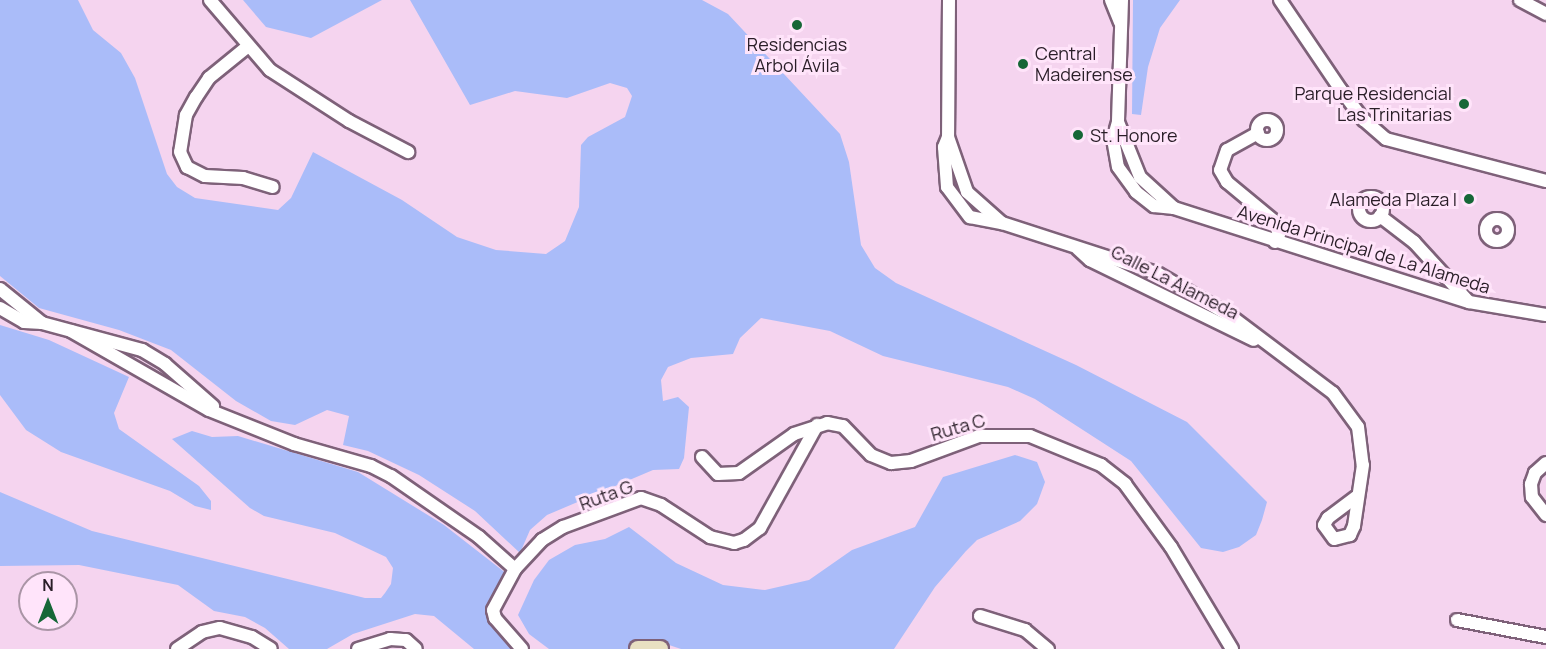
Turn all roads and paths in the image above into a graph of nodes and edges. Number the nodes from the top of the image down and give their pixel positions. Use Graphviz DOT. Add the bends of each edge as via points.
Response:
graph roads {
  1 [pos="210,0"];
  2 [pos="221,0"];
  3 [pos="949,0"];
  4 [pos="1111,0"];
  5 [pos="1122,0"];
  6 [pos="1280,0"];
  7 [pos="1520,0"];
  8 [pos="1546,14"];
  9 [pos="224,18"];
  10 [pos="1121,23"];
  11 [pos="244,44"];
  12 [pos="1118,122"];
  13 [pos="1258,133"];
  14 [pos="948,137"];
  15 [pos="408,152"];
  16 [pos="1140,177"];
  17 [pos="1127,180"];
  18 [pos="1546,181"];
  19 [pos="273,187"];
  20 [pos="968,192"];
  21 [pos="954,199"];
  22 [pos="1174,208"];
  23 [pos="1380,216"];
  24 [pos="1002,223"];
  25 [pos="1275,242"];
  26 [pos="1077,248"];
  27 [pos="1177,283"];
  28 [pos="0,289"];
  29 [pos="1171,296"];
  30 [pos="1469,302"];
  31 [pos="0,308"];
  32 [pos="1546,315"];
  33 [pos="42,323"];
  34 [pos="71,331"];
  35 [pos="1260,341"];
  36 [pos="220,412"];
  37 [pos="817,425"];
  38 [pos="702,457"];
  39 [pos="1546,463"];
  40 [pos="1356,497"];
  41 [pos="1546,516"];
  42 [pos="515,569"];
  43 [pos="980,616"];
  44 [pos="1457,620"];
  45 [pos="1546,637"];
  46 [pos="177,649"];
  47 [pos="271,649"];
  48 [pos="358,649"];
  49 [pos="416,649"];
  50 [pos="522,649"];
  51 [pos="638,649"];
  52 [pos="660,649"];
  53 [pos="1048,649"];
  54 [pos="1232,649"];
  1 -- 9 [label="street"];
  2 -- 9 [label="street"];
  3 -- 14 [label="street, Calle La Alameda"];
  4 -- 10 [label="street, Avenida Principal de La Alameda"];
  5 -- 10 [label="street, Avenida Principal de La Alameda"];
  6 -- 18 [label="street" via="1341,90 1364,120 1386,139"];
  7 -- 8 [label="street"];
  9 -- 11 [label="street"];
  10 -- 12 [label="street, Avenida Principal de La Alameda"];
  11 -- 15 [label="street" via="270,70 307,95"];
  11 -- 19 [label="street" via="224,58 186,115 180,152 187,167 205,176 243,178"];
  12 -- 16 [label="street, Avenida Principal de La Alameda"];
  12 -- 17 [label="street, Avenida Principal de La Alameda" via="1114,131 1115,157"];
  13 -- 25 [label="street" via="1227,150 1220,170 1227,182 1274,221 1279,234"];
  14 -- 20 [label="street, Calle La Alameda"];
  14 -- 21 [label="street, Calle La Alameda" via="944,147 945,176"];
  16 -- 17 [label="street"];
  16 -- 22 [label="street, Avenida Principal de La Alameda"];
  17 -- 22 [label="street, Avenida Principal de La Alameda" via="1148,202"];
  20 -- 21 [label="street"];
  20 -- 24 [label="street, Calle La Alameda"];
  21 -- 24 [label="street, Calle La Alameda" via="970,217"];
  22 -- 25 [label="street, Avenida Principal de La Alameda"];
  23 -- 30 [label="street" via="1414,242"];
  24 -- 26 [label="street, Calle La Alameda"];
  25 -- 30 [label="street, Avenida Principal de La Alameda"];
  26 -- 27 [label="street, Calle La Alameda" via="1147,269"];
  26 -- 29 [label="street, Calle La Alameda" via="1089,260"];
  27 -- 29 [label="street"];
  27 -- 35 [label="street, Calle La Alameda" via="1232,317"];
  28 -- 33 [label="street"];
  29 -- 35 [label="street, Calle La Alameda" via="1245,338"];
  30 -- 32 [label="street, Avenida Principal de La Alameda"];
  31 -- 33 [label="street" via="24,322"];
  33 -- 34 [label="street"];
  34 -- 36 [label="street" via="133,363 198,404"];
  34 -- 36 [label="street" via="142,350 165,364"];
  35 -- 40 [label="street, Calle La Alameda" via="1333,393 1352,415 1363,453"];
  36 -- 42 [label="street" via="294,444 371,466 391,476 479,537"];
  37 -- 38 [label="street" via="794,434 739,473 718,474"];
  37 -- 42 [label="street, Ruta G" via="760,528 744,540 734,543 710,537 660,505 641,498 551,533"];
  37 -- 54 [label="street, Ruta C" via="843,426 872,455 891,463 911,461 979,436 1001,434 1030,436 1101,465 1125,484 1171,548"];
  39 -- 41 [label="street" via="1531,483 1532,497"];
  42 -- 50 [label="street, Ruta G" via="493,610 495,618"];
  43 -- 53 [label="street" via="1025,630"];
  44 -- 45 [label="street"];
  46 -- 47 [label="street" via="202,632 220,628 252,637"];
  48 -- 49 [label="street" via="390,639 406,640"];
  51 -- 52 [label="main road"];
}
